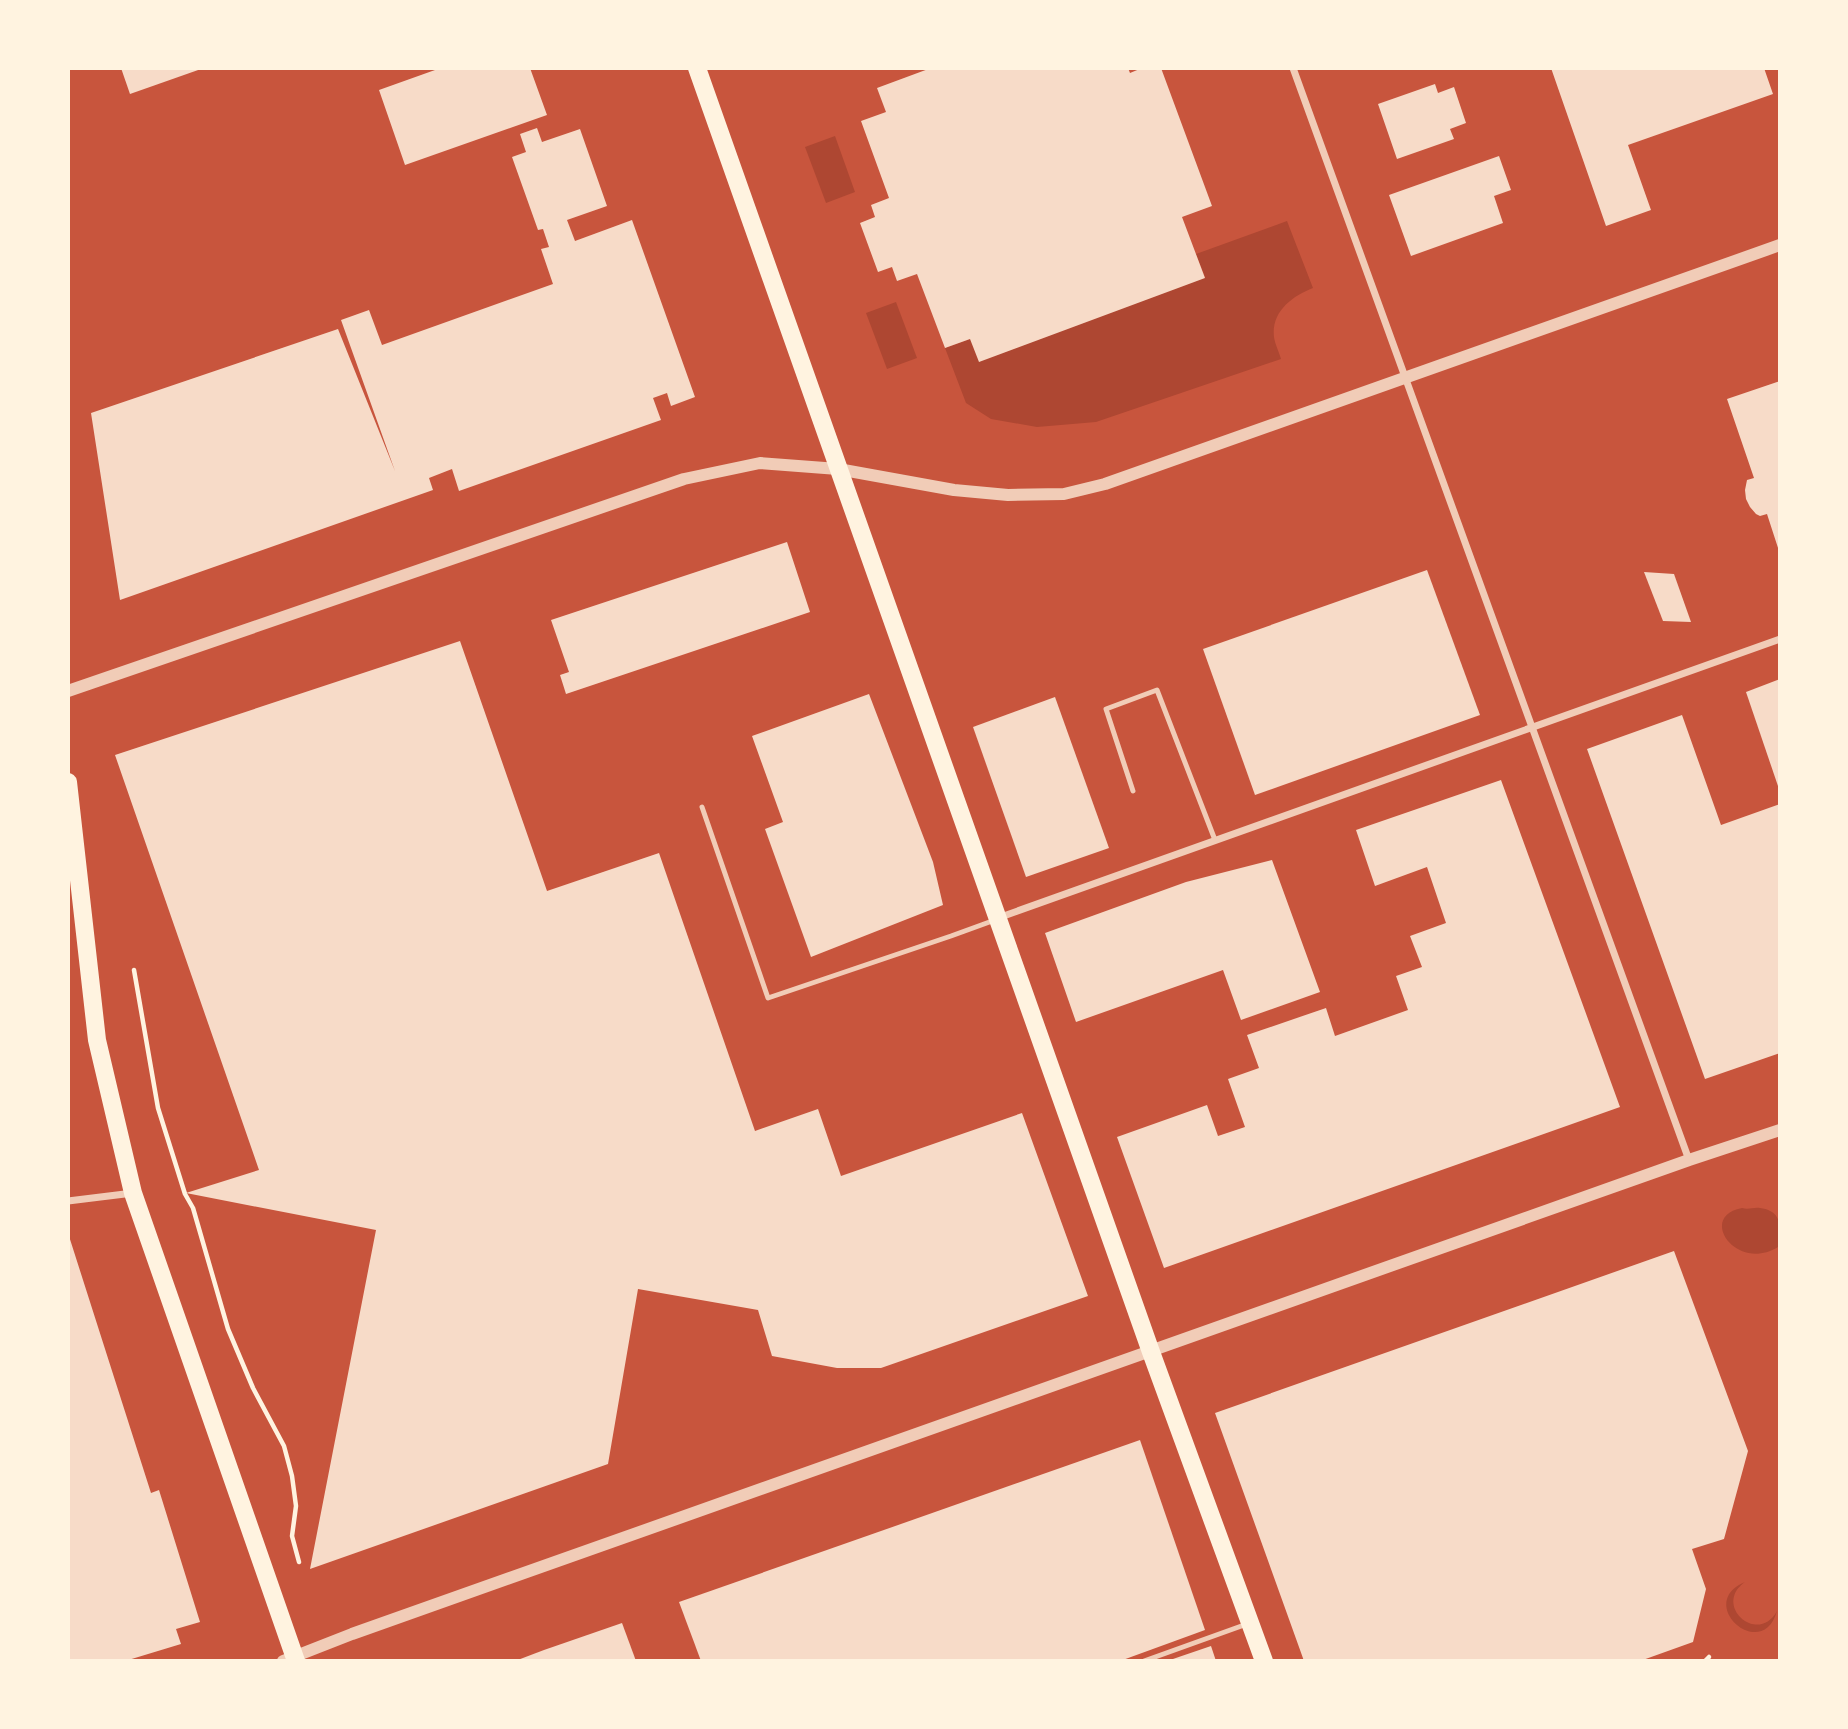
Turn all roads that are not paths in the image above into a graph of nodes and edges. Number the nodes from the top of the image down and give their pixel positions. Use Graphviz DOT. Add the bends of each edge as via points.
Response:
graph roads {
  1 [pos="697,68"];
  2 [pos="1293,68"];
  3 [pos="1780,245"];
  4 [pos="1405,378"];
  5 [pos="838,469"];
  6 [pos="1780,639"];
  7 [pos="68,691"];
  8 [pos="1532,727"];
  9 [pos="68,782"];
  10 [pos="1133,791"];
  11 [pos="702,807"];
  12 [pos="1215,840"];
  13 [pos="998,918"];
  14 [pos="1780,1130"];
  15 [pos="1689,1160"];
  16 [pos="133,1193"];
  17 [pos="68,1201"];
  18 [pos="1151,1352"];
  19 [pos="1250,1623"];
  20 [pos="291,1659"];
  21 [pos="1144,1661"];
  22 [pos="1264,1661"];
  1 -- 5 [label="main road"];
  2 -- 4 [label="street"];
  3 -- 4 [label="street"];
  4 -- 5 [label="street" via="1105,484 1064,494 954,490"];
  4 -- 8 [label="street"];
  5 -- 7 [label="street" via="760,463 684,479"];
  5 -- 13 [label="main road"];
  6 -- 8 [label="street"];
  8 -- 12 [label="street"];
  8 -- 15 [label="street"];
  9 -- 16 [label="main road" via="97,1041"];
  10 -- 12 [label="lane" via="1106,709 1157,690"];
  11 -- 13 [label="lane" via="768,998"];
  12 -- 13 [label="street"];
  13 -- 18 [label="main road"];
  14 -- 15 [label="street"];
  15 -- 18 [label="street"];
  16 -- 17 [label="street"];
  16 -- 20 [label="main road"];
  18 -- 19 [label="main road"];
  18 -- 20 [label="street"];
  19 -- 21 [label="lane"];
  19 -- 22 [label="main road"];
}
